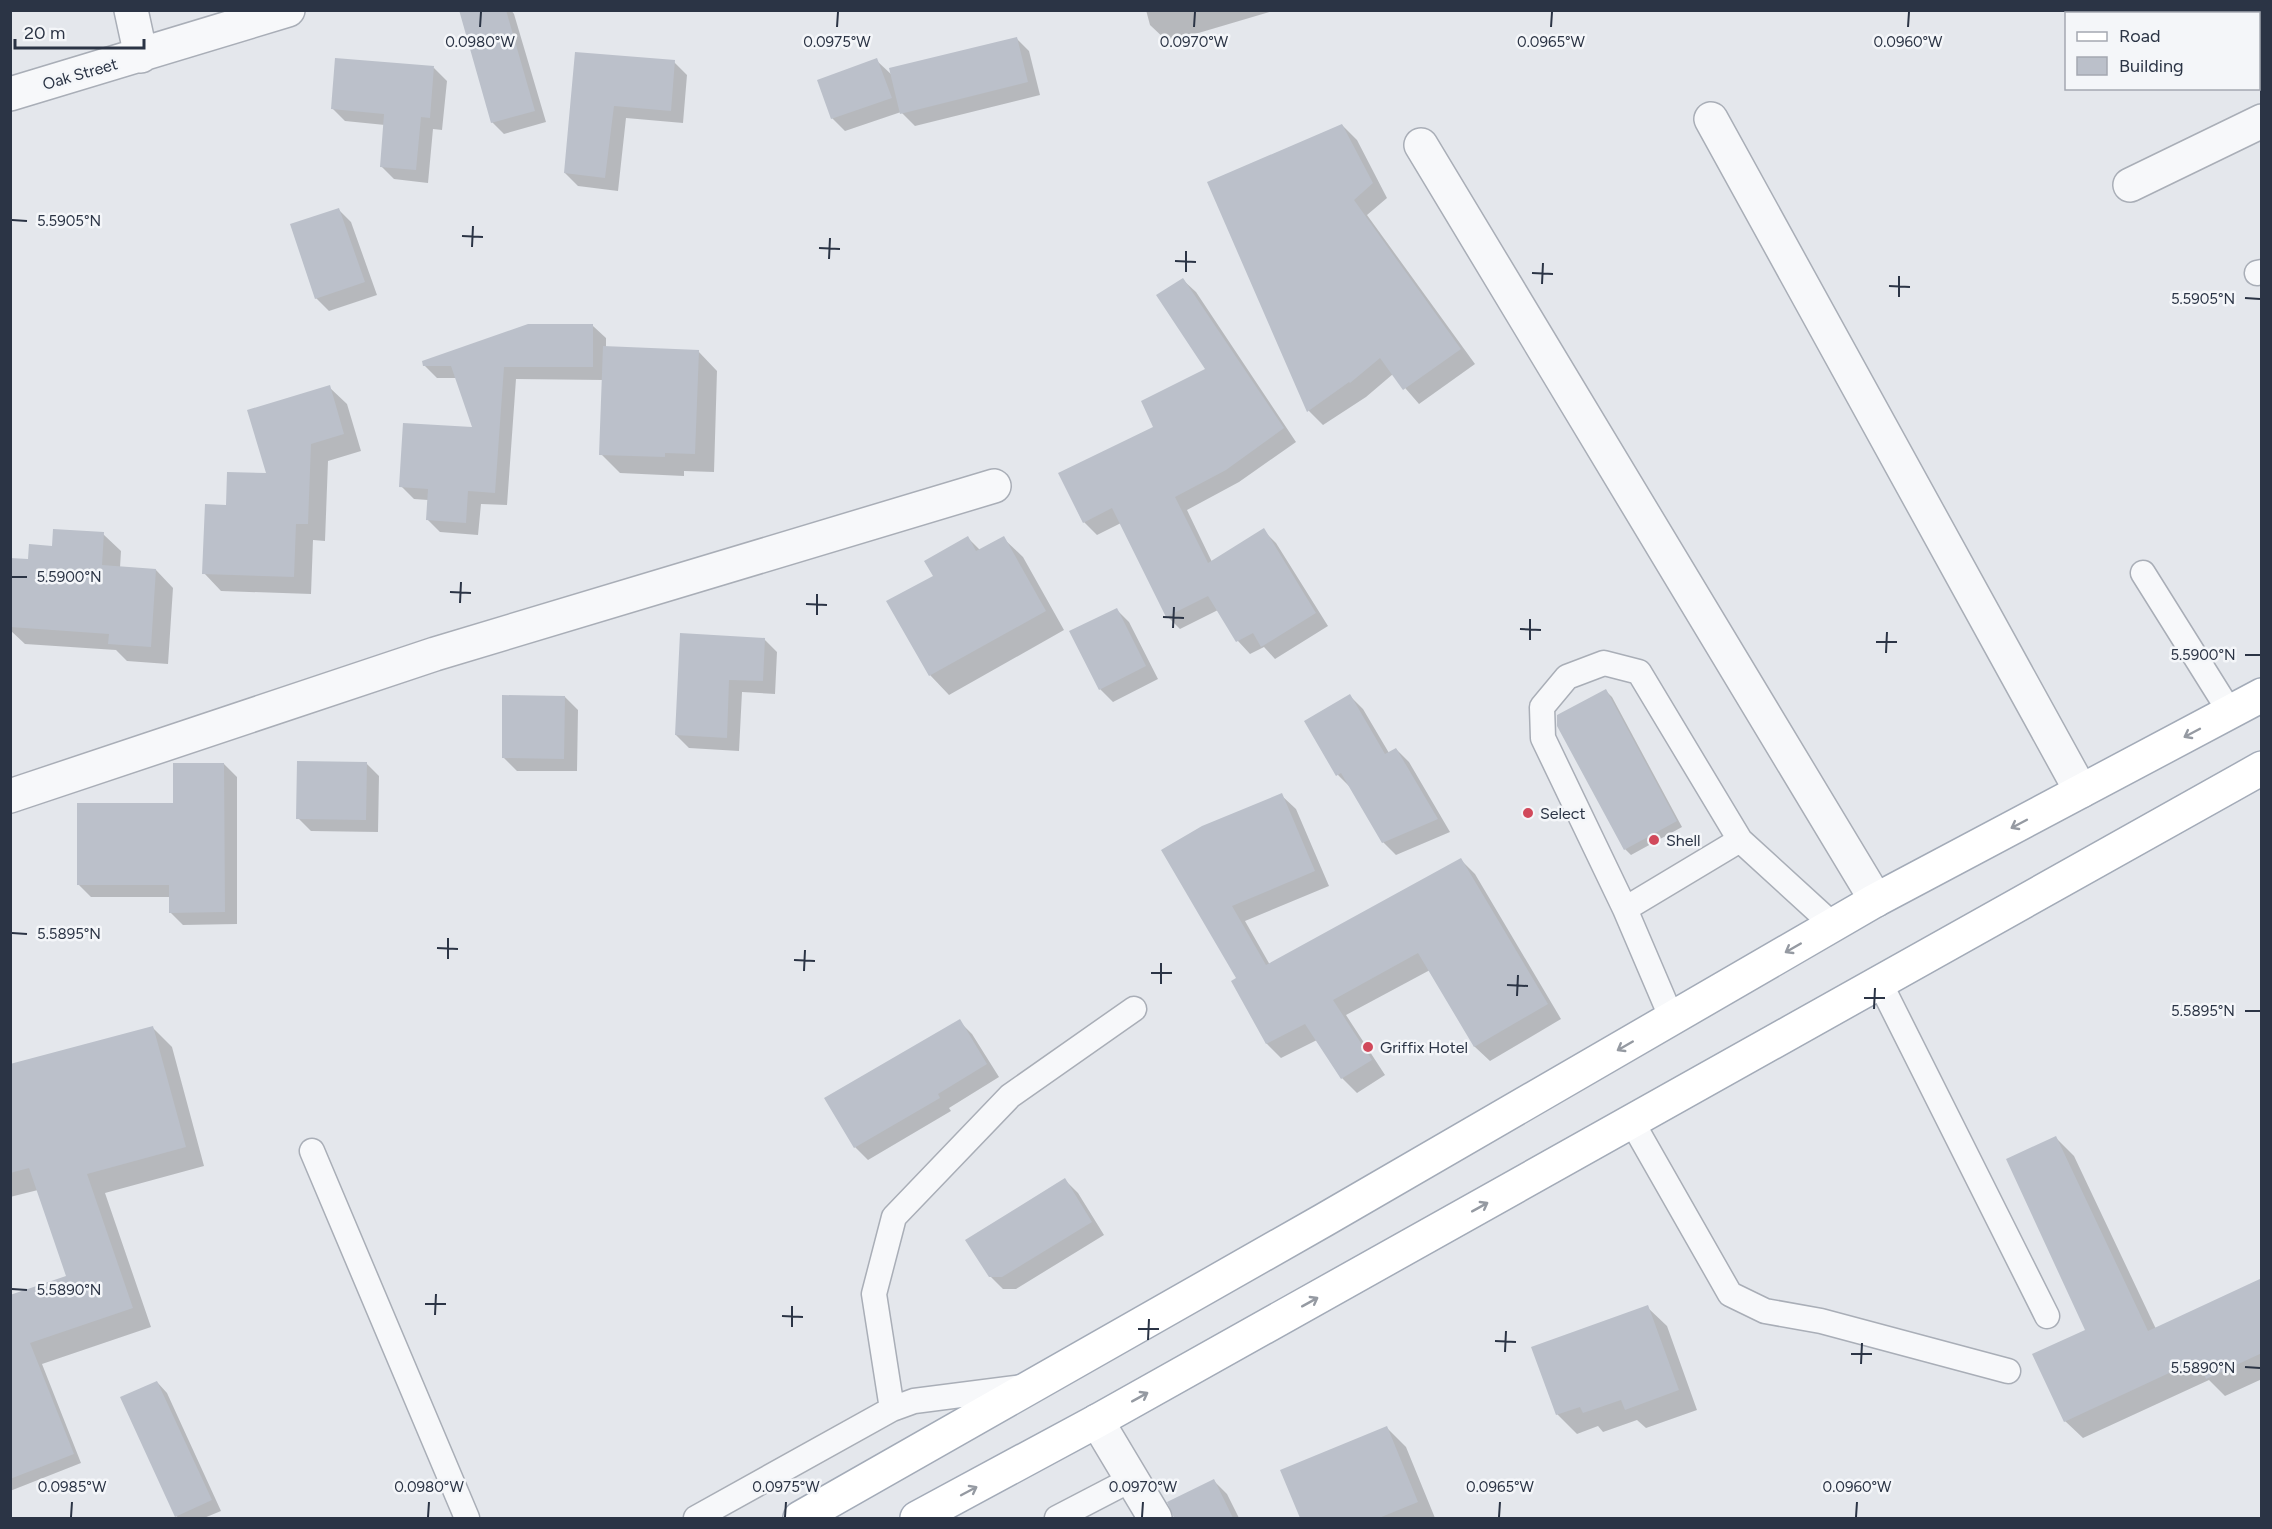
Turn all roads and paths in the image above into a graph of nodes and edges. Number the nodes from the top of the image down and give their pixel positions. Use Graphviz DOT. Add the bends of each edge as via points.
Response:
graph roads {
  1 [pos="131,10"];
  2 [pos="288,10"];
  3 [pos="141,56"];
  4 [pos="10,94"];
  5 [pos="1711,119"];
  6 [pos="2262,121"];
  7 [pos="1421,145"];
  8 [pos="2130,184"];
  9 [pos="994,486"];
  10 [pos="2142,573"];
  11 [pos="2262,695"];
  12 [pos="2230,712"];
  13 [pos="2260,772"];
  14 [pos="2081,791"];
  15 [pos="10,796"];
  16 [pos="1740,840"];
  17 [pos="1876,900"];
  18 [pos="1624,909"];
  19 [pos="1833,925"];
  20 [pos="1880,982"];
  21 [pos="1134,1008"];
  22 [pos="1672,1019"];
  23 [pos="1632,1122"];
  24 [pos="312,1151"];
  25 [pos="2047,1316"];
  26 [pos="2008,1371"];
  27 [pos="1032,1386"];
  28 [pos="892,1409"];
  29 [pos="1097,1421"];
  30 [pos="1132,1479"];
  31 [pos="467,1518"];
  32 [pos="696,1518"];
  33 [pos="800,1518"];
  34 [pos="917,1518"];
  35 [pos="1057,1518"];
  36 [pos="1155,1518"];
  1 -- 3 [label="street"];
  2 -- 3 [label="street, Oak Street"];
  3 -- 4 [label="street, Oak Street"];
  5 -- 14 [label="street"];
  6 -- 8 [label="street"];
  7 -- 17 [label="street"];
  9 -- 15 [label="street" via="435,654"];
  10 -- 12 [label="lane"];
  11 -- 12 [label="main road"];
  12 -- 14 [label="main road, one-way"];
  13 -- 20 [label="main road"];
  14 -- 17 [label="main road, one-way"];
  16 -- 18 [label="lane"];
  16 -- 18 [label="lane" via="1639,672 1604,663 1567,677 1542,707 1543,738"];
  16 -- 19 [label="lane"];
  17 -- 19 [label="main road"];
  18 -- 22 [label="lane"];
  19 -- 22 [label="main road, one-way"];
  20 -- 23 [label="main road"];
  20 -- 25 [label="lane"];
  21 -- 28 [label="lane" via="1010,1096 894,1217 874,1294"];
  22 -- 27 [label="main road, one-way"];
  23 -- 26 [label="lane" via="1730,1294 1766,1311 1821,1321"];
  29 -- 23 [label="main road, one-way"];
  24 -- 31 [label="lane"];
  27 -- 28 [label="lane" via="914,1401"];
  27 -- 33 [label="main road"];
  28 -- 32 [label="lane"];
  29 -- 30 [label="street"];
  34 -- 29 [label="main road, one-way"];
  30 -- 35 [label="lane"];
  30 -- 36 [label="street"];
}
